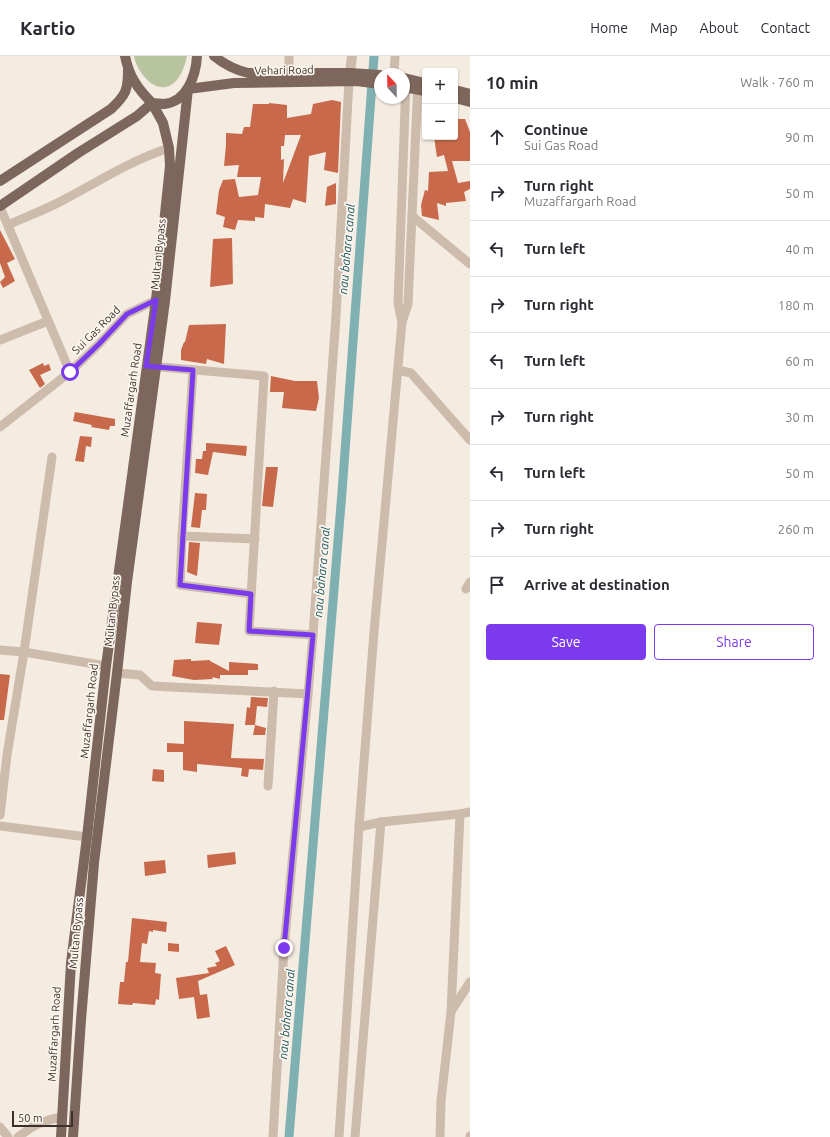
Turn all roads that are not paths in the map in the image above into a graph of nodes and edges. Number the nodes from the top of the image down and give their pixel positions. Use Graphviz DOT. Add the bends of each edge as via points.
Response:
graph roads {
  1 [pos="125,56"];
  2 [pos="197,56"];
  3 [pos="214,56"];
  4 [pos="289,56"];
  5 [pos="352,56"];
  6 [pos="395,56"];
  7 [pos="394,68"];
  8 [pos="128,70"];
  9 [pos="288,73"];
  10 [pos="374,75"];
  11 [pos="354,77"];
  12 [pos="374,82"];
  13 [pos="410,84"];
  14 [pos="421,86"];
  15 [pos="188,89"];
  16 [pos="458,91"];
  17 [pos="470,94"];
  18 [pos="458,99"];
  19 [pos="470,102"];
  20 [pos="152,103"];
  21 [pos="404,104"];
  22 [pos="403,145"];
  23 [pos="415,145"];
  24 [pos="169,148"];
  25 [pos="402,168"];
  26 [pos="414,168"];
  27 [pos="0,181"];
  28 [pos="0,207"];
  29 [pos="412,216"];
  30 [pos="8,225"];
  31 [pos="470,264"];
  32 [pos="156,300"];
  33 [pos="48,321"];
  34 [pos="402,322"];
  35 [pos="0,340"];
  36 [pos="150,366"];
  37 [pos="193,370"];
  38 [pos="398,370"];
  39 [pos="70,372"];
  40 [pos="0,427"];
  41 [pos="470,440"];
  42 [pos="52,457"];
  43 [pos="182,536"];
  44 [pos="254,539"];
  45 [pos="251,594"];
  46 [pos="313,635"];
  47 [pos="0,650"];
  48 [pos="24,652"];
  49 [pos="106,666"];
  50 [pos="117,672"];
  51 [pos="274,691"];
  52 [pos="308,694"];
  53 [pos="4,755"];
  54 [pos="268,786"];
  55 [pos="470,812"];
  56 [pos="460,814"];
  57 [pos="0,815"];
  58 [pos="381,822"];
  59 [pos="0,826"];
  60 [pos="359,827"];
  61 [pos="87,837"];
  62 [pos="470,982"];
  63 [pos="451,1012"];
  64 [pos="62,1117"];
  65 [pos="0,1127"];
  66 [pos="8,1137"];
  67 [pos="18,1137"];
  68 [pos="61,1137"];
  69 [pos="73,1137"];
  70 [pos="273,1137"];
  71 [pos="339,1137"];
  72 [pos="355,1137"];
  73 [pos="440,1137"];
  1 -- 8 [label="main road"];
  2 -- 15 [label="main road, Multan Bypass"];
  3 -- 9 [label="main road, Vehari Road" via="234,69 248,73"];
  4 -- 9 [label="street"];
  5 -- 11 [label="street"];
  6 -- 7 [label="street"];
  8 -- 20 [label="main road, Muzaffargarh Road" via="139,89"];
  8 -- 27 [label="main road" via="128,86 122,99 111,109"];
  9 -- 11 [label="main road, Vehari Road"];
  10 -- 11 [label="main road, Vehari Road"];
  11 -- 12 [label="main road, Vehari Road"];
  11 -- 15 [label="main road, Vehari Road" via="234,83"];
  11 -- 46 [label="street"];
  13 -- 14 [label="main road"];
  14 -- 23 [label="street"];
  15 -- 20 [label="main road" via="178,99 165,104"];
  15 -- 36 [label="main road, Multan Bypass" via="165,301"];
  16 -- 17 [label="main road"];
  18 -- 19 [label="main road"];
  20 -- 24 [label="main road, Muzaffargarh Road" via="163,123"];
  20 -- 28 [label="main road" via="137,116"];
  21 -- 22 [label="street"];
  22 -- 23 [label="street"];
  22 -- 25 [label="street"];
  23 -- 26 [label="street"];
  24 -- 30 [label="street" via="149,154 65,199"];
  24 -- 32 [label="main road, Muzaffargarh Road" via="170,166"];
  25 -- 26 [label="street"];
  25 -- 34 [label="street" via="398,304"];
  26 -- 29 [label="street"];
  28 -- 30 [label="street"];
  29 -- 31 [label="street"];
  29 -- 34 [label="street" via="408,304"];
  30 -- 33 [label="street"];
  32 -- 36 [label="main road, Muzaffargarh Road"];
  32 -- 39 [label="street, Sui Gas Road" via="127,314"];
  33 -- 35 [label="street"];
  33 -- 39 [label="street"];
  34 -- 38 [label="street"];
  36 -- 37 [label="street"];
  36 -- 49 [label="main road, Muzaffargarh Road"];
  36 -- 50 [label="main road, Multan Bypass"];
  37 -- 43 [label="street"];
  37 -- 44 [label="street" via="264,376"];
  38 -- 41 [label="street" via="411,374"];
  38 -- 60 [label="street"];
  39 -- 40 [label="street, Sui Gas Road"];
  42 -- 48 [label="street"];
  43 -- 44 [label="street"];
  43 -- 45 [label="street" via="180,585"];
  44 -- 45 [label="street"];
  45 -- 46 [label="street" via="249,631"];
  46 -- 52 [label="street"];
  47 -- 48 [label="street"];
  48 -- 49 [label="street"];
  48 -- 53 [label="street"];
  49 -- 61 [label="main road, Muzaffargarh Road"];
  50 -- 51 [label="street" via="140,675 152,686"];
  50 -- 69 [label="main road, Multan Bypass" via="94,863"];
  51 -- 52 [label="street"];
  51 -- 54 [label="street"];
  52 -- 70 [label="street" via="284,948"];
  53 -- 57 [label="street"];
  55 -- 56 [label="street"];
  56 -- 58 [label="street"];
  56 -- 63 [label="street"];
  58 -- 60 [label="street"];
  58 -- 72 [label="street"];
  59 -- 61 [label="street"];
  60 -- 71 [label="street"];
  61 -- 64 [label="main road, Muzaffargarh Road" via="71,963"];
  62 -- 63 [label="street"];
  63 -- 73 [label="street"];
  64 -- 67 [label="street" via="32,1126"];
  64 -- 68 [label="main road, Muzaffargarh Road"];
  65 -- 66 [label="street"];
}
